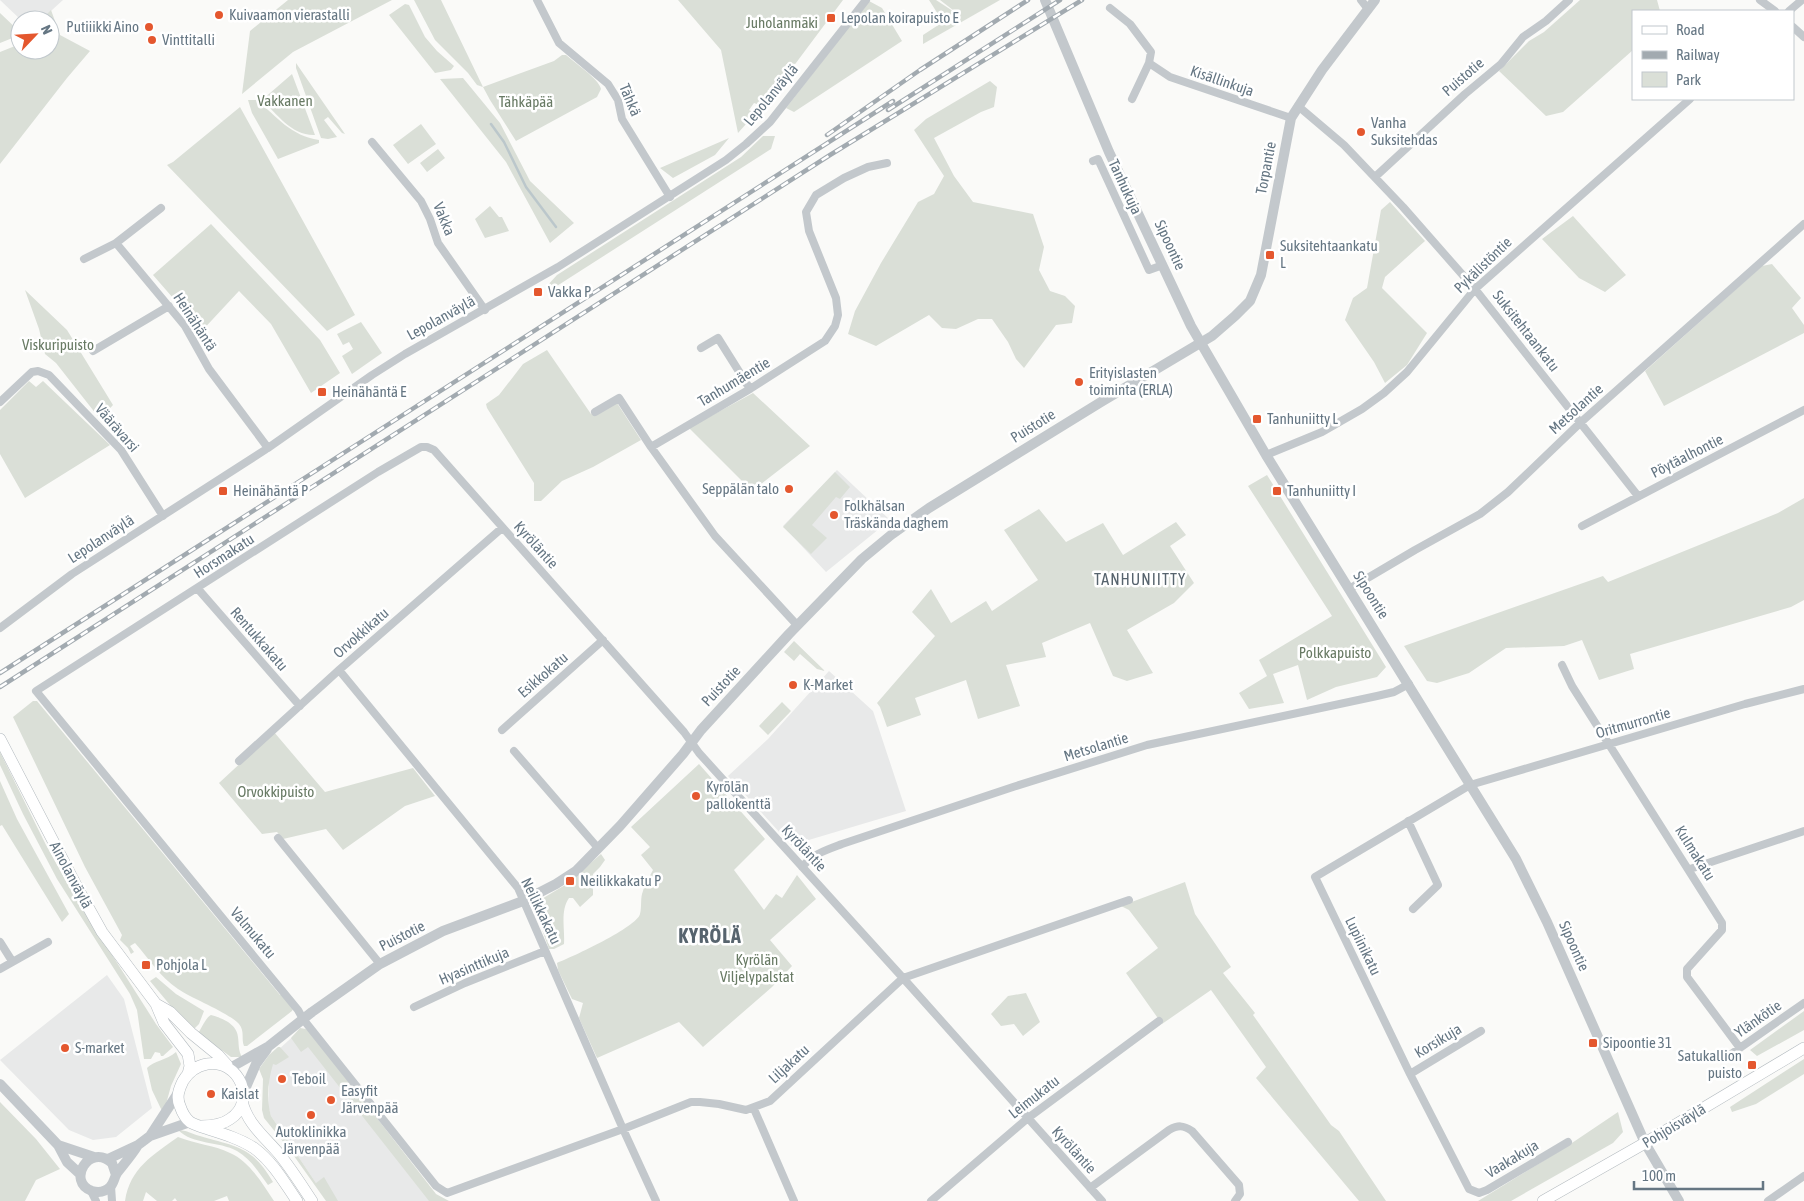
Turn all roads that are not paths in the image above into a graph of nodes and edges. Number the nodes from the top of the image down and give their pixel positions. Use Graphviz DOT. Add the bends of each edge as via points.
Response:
graph roads {
  1 [pos="538,0"];
  2 [pos="866,0"];
  3 [pos="1044,0"];
  4 [pos="1361,0"];
  5 [pos="1375,0"];
  6 [pos="1569,0"];
  7 [pos="1760,0"];
  8 [pos="1802,0"];
  9 [pos="1110,8"];
  10 [pos="1368,9"];
  11 [pos="1774,10"];
  12 [pos="1789,10"];
  13 [pos="1794,28"];
  14 [pos="1804,37"];
  15 [pos="1149,63"];
  16 [pos="1132,100"];
  17 [pos="1689,100"];
  18 [pos="1298,106"];
  19 [pos="1291,118"];
  20 [pos="372,142"];
  21 [pos="1093,161"];
  22 [pos="887,163"];
  23 [pos="1375,177"];
  24 [pos="670,197"];
  25 [pos="161,208"];
  26 [pos="1804,224"];
  27 [pos="116,243"];
  28 [pos="84,259"];
  29 [pos="1163,265"];
  30 [pos="1475,289"];
  31 [pos="170,306"];
  32 [pos="484,310"];
  33 [pos="1200,343"];
  34 [pos="701,348"];
  35 [pos="93,351"];
  36 [pos="750,389"];
  37 [pos="0,402"];
  38 [pos="1804,410"];
  39 [pos="595,412"];
  40 [pos="1580,423"];
  41 [pos="427,447"];
  42 [pos="651,447"];
  43 [pos="268,448"];
  44 [pos="1266,455"];
  45 [pos="1638,496"];
  46 [pos="163,516"];
  47 [pos="1582,526"];
  48 [pos="502,528"];
  49 [pos="198,589"];
  50 [pos="1349,589"];
  51 [pos="797,626"];
  52 [pos="0,628"];
  53 [pos="603,640"];
  54 [pos="1562,665"];
  55 [pos="339,670"];
  56 [pos="1409,684"];
  57 [pos="1804,689"];
  58 [pos="36,691"];
  59 [pos="300,706"];
  60 [pos="502,730"];
  61 [pos="0,738"];
  62 [pos="691,742"];
  63 [pos="1609,744"];
  64 [pos="514,751"];
  65 [pos="239,761"];
  66 [pos="1470,785"];
  67 [pos="1408,821"];
  68 [pos="1804,831"];
  69 [pos="278,838"];
  70 [pos="598,848"];
  71 [pos="802,867"];
  72 [pos="1690,869"];
  73 [pos="1129,900"];
  74 [pos="523,901"];
  75 [pos="1412,909"];
  76 [pos="0,942"];
  77 [pos="48,942"];
  78 [pos="545,951"];
  79 [pos="12,961"];
  80 [pos="380,964"];
  81 [pos="0,969"];
  82 [pos="903,978"];
  83 [pos="1804,1003"];
  84 [pos="156,1004"];
  85 [pos="414,1007"];
  86 [pos="303,1019"];
  87 [pos="1159,1021"];
  88 [pos="1481,1031"];
  89 [pos="269,1046"];
  90 [pos="1740,1048"];
  91 [pos="1804,1048"];
  92 [pos="1727,1057"];
  93 [pos="228,1067"];
  94 [pos="188,1074"];
  95 [pos="1410,1074"];
  96 [pos="0,1084"];
  97 [pos="178,1093"];
  98 [pos="242,1097"];
  99 [pos="754,1108"];
  100 [pos="1028,1118"];
  101 [pos="195,1124"];
  102 [pos="623,1129"];
  103 [pos="150,1136"];
  104 [pos="1568,1142"];
  105 [pos="1645,1143"];
  106 [pos="58,1145"];
  107 [pos="138,1145"];
  108 [pos="94,1157"];
  109 [pos="108,1159"];
  110 [pos="80,1174"];
  111 [pos="116,1174"];
  112 [pos="1804,1176"];
  113 [pos="111,1186"];
  114 [pos="1090,1188"];
  115 [pos="1469,1188"];
  116 [pos="91,1191"];
  117 [pos="935,1200"];
  118 [pos="96,1201"];
  119 [pos="112,1201"];
  120 [pos="297,1201"];
  121 [pos="312,1201"];
  122 [pos="656,1201"];
  123 [pos="794,1201"];
  124 [pos="1102,1201"];
  125 [pos="1235,1201"];
  126 [pos="1544,1201"];
  127 [pos="1679,1201"];
  128 [pos="1768,1201"];
  1 -- 24 [label="street, Tähkä" via="559,43 608,84 618,100 622,119"];
  2 -- 24 [label="street, Lepolanväylä" via="770,122 726,160"];
  3 -- 29 [label="street, Sipoontie" via="1109,152"];
  4 -- 10 [label="street"];
  5 -- 10 [label="street, Torpantie"];
  6 -- 23 [label="street, Puistotie" via="1523,37 1501,64"];
  7 -- 11 [label="street"];
  8 -- 12 [label="street"];
  9 -- 15 [label="street" via="1130,24 1150,52"];
  10 -- 18 [label="street, Torpantie"];
  13 -- 14 [label="street"];
  15 -- 16 [label="street"];
  15 -- 19 [label="street, Kisällinkuja" via="1170,77"];
  17 -- 30 [label="street, Pykälistöntie"];
  18 -- 19 [label="street, Torpantie"];
  18 -- 23 [label="street, Suksitehtaankatu" via="1344,145"];
  19 -- 33 [label="street, Torpantie" via="1261,276 1250,301"];
  20 -- 32 [label="street, Vakka" via="422,201 438,243"];
  21 -- 29 [label="street, Tanhukuja" via="1098,159 1149,270"];
  22 -- 36 [label="street, Tanhumäentie" via="868,167 816,195 806,212 808,232 836,298 838,316 835,326 825,341"];
  23 -- 30 [label="street, Suksitehtaankatu"];
  24 -- 32 [label="street, Lepolanväylä"];
  25 -- 27 [label="street"];
  26 -- 40 [label="street, Metsolantie"];
  27 -- 28 [label="street"];
  27 -- 31 [label="street, Heinähäntä"];
  29 -- 33 [label="street, Sipoontie"];
  30 -- 40 [label="street, Suksitehtaankatu"];
  30 -- 44 [label="street, Pykälistöntie" via="1407,372 1384,393 1322,432"];
  31 -- 35 [label="street"];
  31 -- 43 [label="street, Heinähäntä" via="209,369"];
  32 -- 43 [label="street, Lepolanväylä" via="372,375"];
  33 -- 44 [label="street, Sipoontie"];
  33 -- 51 [label="street, Puistotie" via="929,508 862,559"];
  34 -- 36 [label="street" via="718,338"];
  36 -- 42 [label="street, Tanhumäentie"];
  37 -- 46 [label="street, Väärävarsi" via="26,376 38,371 49,375 121,450"];
  38 -- 45 [label="street, Pöytäalhontie"];
  39 -- 42 [label="street" via="619,398"];
  40 -- 45 [label="street, Suksitehtaankatu"];
  40 -- 50 [label="street, Metsolantie" via="1508,492 1480,514"];
  41 -- 48 [label="street, Kyröläntie" via="434,450"];
  41 -- 49 [label="street, Horsmakatu" via="421,447 378,472"];
  42 -- 51 [label="street" via="715,536"];
  43 -- 46 [label="street, Lepolanväylä"];
  44 -- 50 [label="street, Sipoontie"];
  45 -- 47 [label="street, Pöytäalhontie"];
  46 -- 52 [label="street, Lepolanväylä" via="72,574"];
  48 -- 53 [label="street, Kyröläntie"];
  48 -- 55 [label="street, Orvokkikatu"];
  49 -- 58 [label="street, Horsmakatu"];
  49 -- 59 [label="street, Rentukkakatu"];
  50 -- 56 [label="street, Sipoontie"];
  51 -- 62 [label="street, Puistotie"];
  53 -- 60 [label="street, Esikkokatu"];
  53 -- 62 [label="street, Kyröläntie"];
  54 -- 63 [label="street, Kulmakatu"];
  55 -- 59 [label="street, Orvokkikatu"];
  55 -- 74 [label="street, Neilikkakatu" via="518,888"];
  56 -- 66 [label="street, Sipoontie"];
  56 -- 71 [label="street, Metsolantie" via="1394,692 1139,748 822,852"];
  57 -- 63 [label="street, Oritmurrontie"];
  58 -- 86 [label="street, Valmukatu"];
  59 -- 65 [label="street, Orvokkikatu"];
  61 -- 84 [label="main road, Ainolanväylä" via="102,932"];
  62 -- 70 [label="street, Puistotie"];
  62 -- 71 [label="street, Kyröläntie"];
  63 -- 66 [label="street, Oritmurrontie"];
  63 -- 72 [label="street, Kulmakatu"];
  64 -- 70 [label="street"];
  66 -- 67 [label="street, Lupiinikatu"];
  66 -- 105 [label="street, Sipoontie" via="1516,858"];
  67 -- 75 [label="street" via="1438,885"];
  67 -- 95 [label="street, Lupiinikatu" via="1314,877"];
  68 -- 72 [label="street"];
  69 -- 80 [label="street"];
  70 -- 74 [label="street, Puistotie" via="576,871"];
  71 -- 82 [label="street, Kyröläntie"];
  72 -- 90 [label="street, Kulmakatu" via="1722,923 1722,930 1686,969 1688,977"];
  73 -- 82 [label="street, Liljakatu"];
  74 -- 78 [label="street, Neilikkakatu"];
  74 -- 80 [label="street, Puistotie" via="443,932"];
  76 -- 79 [label="street"];
  77 -- 79 [label="street"];
  78 -- 85 [label="street, Hyasinttikuja"];
  78 -- 102 [label="street, Neilikkakatu"];
  79 -- 81 [label="street"];
  80 -- 86 [label="street, Puistotie"];
  82 -- 99 [label="street, Liljakatu" via="770,1101"];
  82 -- 100 [label="street, Kyröläntie"];
  83 -- 90 [label="street, Ylänkötie"];
  84 -- 93 [label="main road, Ainolanväylä" via="170,1012"];
  84 -- 94 [label="main road, Ainolanväylä" via="164,1024 188,1054"];
  86 -- 89 [label="street, Puistotie"];
  86 -- 102 [label="street, Valmukatu" via="436,1186 447,1193"];
  87 -- 100 [label="street, Leimukatu"];
  88 -- 95 [label="street, Korsikuja"];
  89 -- 93 [label="street, Puistotie"];
  89 -- 98 [label="street, Puistotie" via="256,1064"];
  90 -- 92 [label="street, Ylänkötie"];
  91 -- 105 [label="main road, Pohjoisväylä"];
  93 -- 94 [label="main road" via="209,1063"];
  93 -- 98 [label="main road" via="237,1074"];
  94 -- 97 [label="main road"];
  95 -- 115 [label="street, Lupiinikatu"];
  96 -- 106 [label="street"];
  97 -- 101 [label="main road" via="182,1112"];
  97 -- 103 [label="street"];
  98 -- 101 [label="main road" via="237,1114 230,1120 220,1124"];
  98 -- 121 [label="main road" via="243,1107 253,1124"];
  99 -- 102 [label="street" via="746,1110 691,1102"];
  99 -- 123 [label="street"];
  100 -- 114 [label="street, Kyröläntie"];
  100 -- 117 [label="street, Leimukatu"];
  101 -- 103 [label="street"];
  101 -- 120 [label="main road" via="230,1136 254,1149 273,1166"];
  102 -- 122 [label="street, Neilikkakatu"];
  103 -- 107 [label="street"];
  104 -- 115 [label="street, Vaakakuja" via="1487,1190 1479,1192"];
  105 -- 126 [label="main road, Pohjoisväylä"];
  105 -- 127 [label="street, Sipoontie"];
  106 -- 108 [label="street"];
  106 -- 110 [label="street" via="67,1162"];
  107 -- 109 [label="street"];
  107 -- 111 [label="street"];
  108 -- 109 [label="street"];
  108 -- 110 [label="street" via="85,1163"];
  109 -- 111 [label="street"];
  110 -- 116 [label="street" via="84,1185"];
  111 -- 113 [label="street"];
  112 -- 128 [label="street"];
  113 -- 116 [label="street" via="98,1193"];
  113 -- 119 [label="street"];
  114 -- 124 [label="street, Kyröläntie"];
  114 -- 125 [label="street" via="1168,1130 1185,1126 1239,1185 1240,1194"];
  116 -- 118 [label="street"];
}
